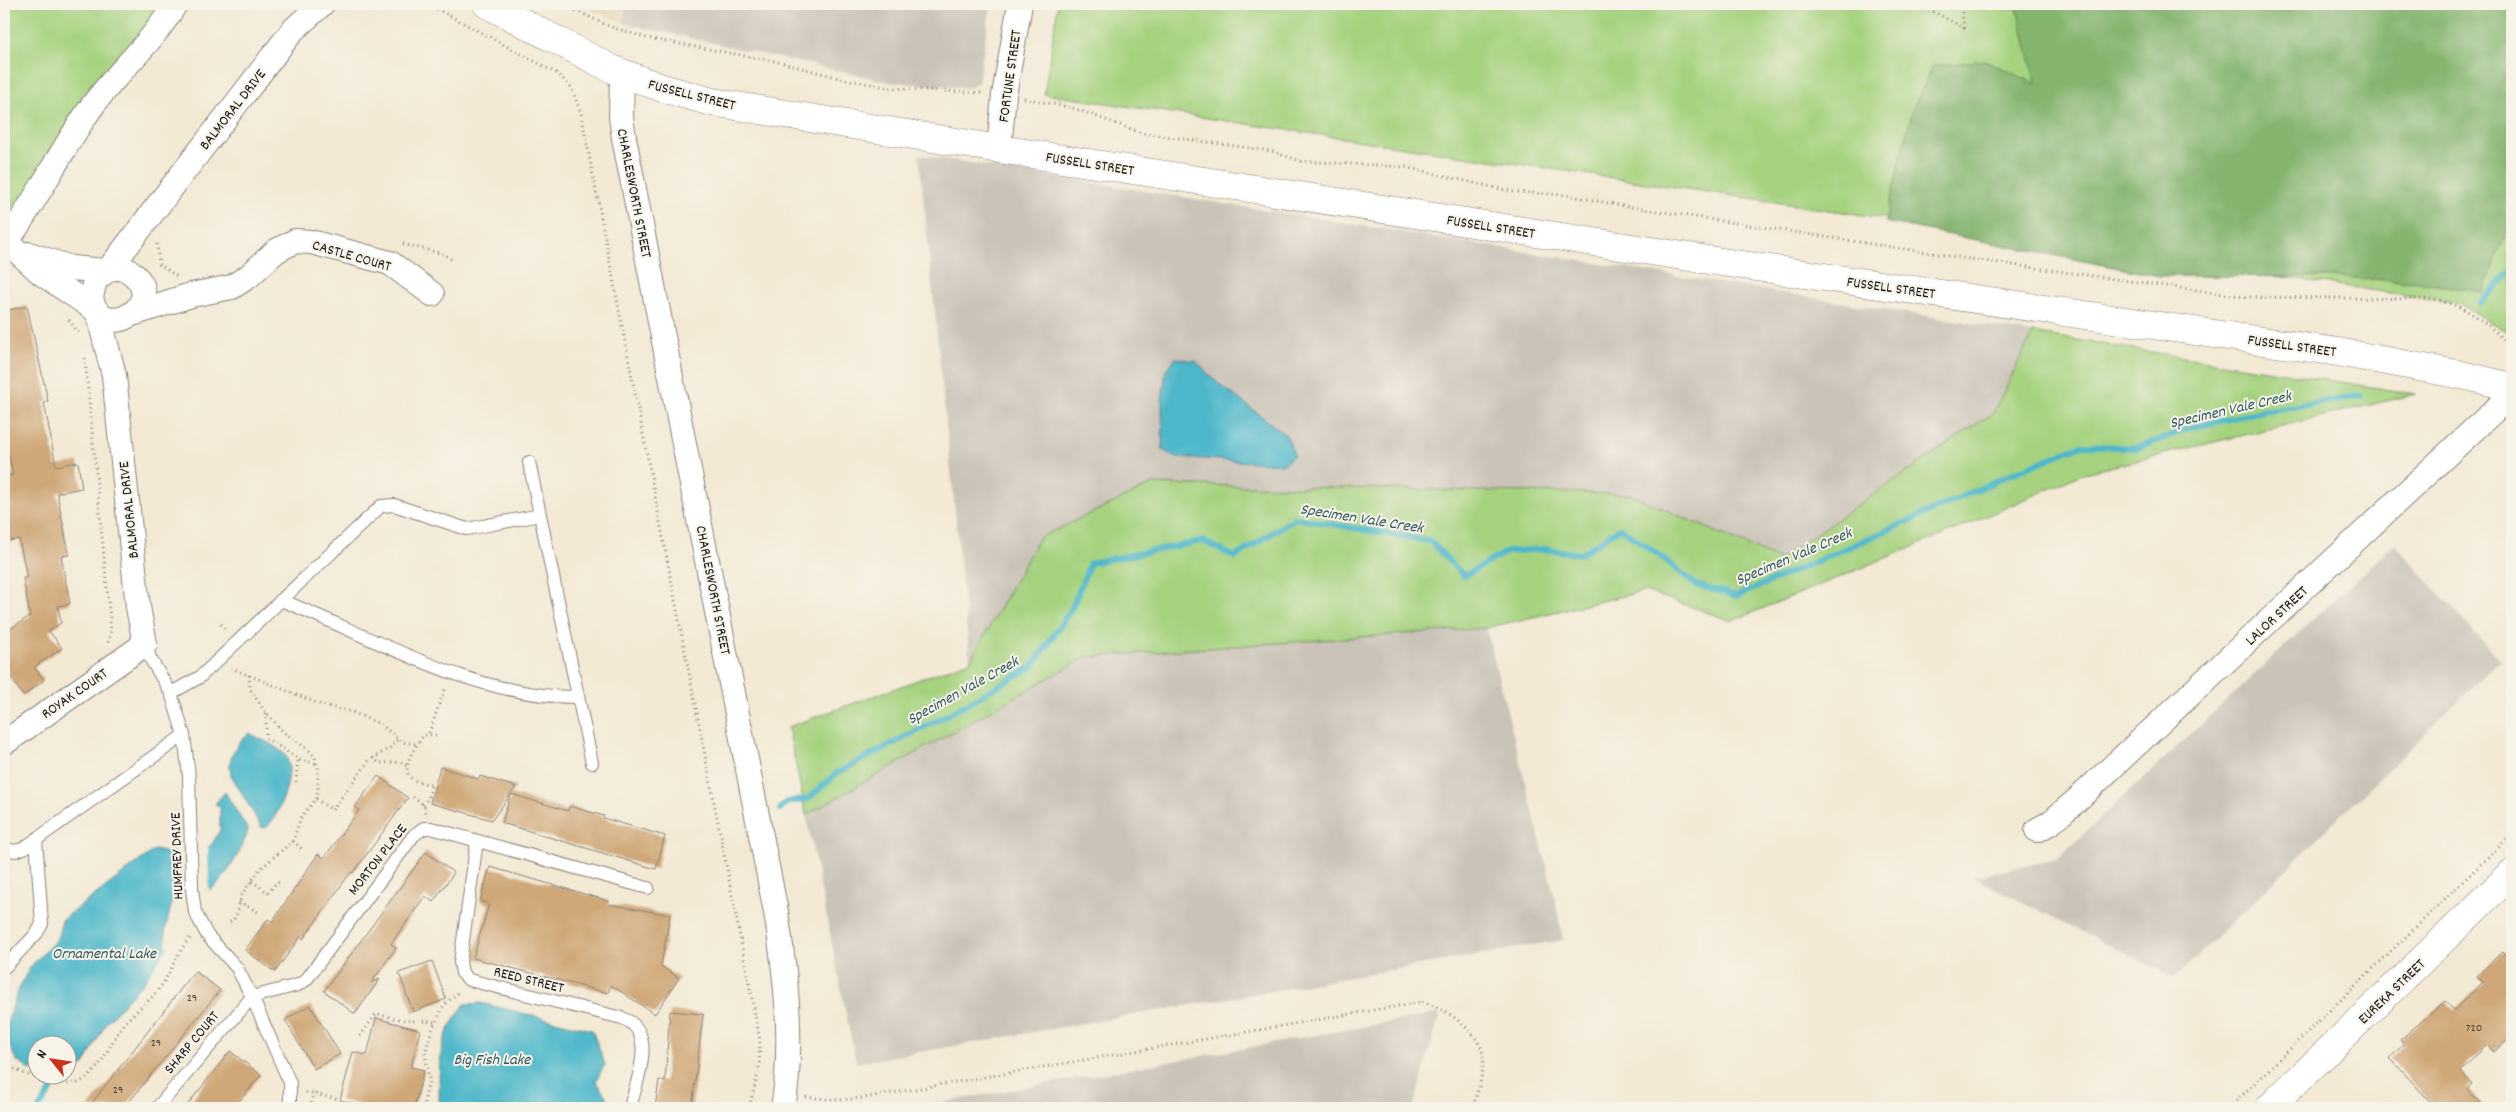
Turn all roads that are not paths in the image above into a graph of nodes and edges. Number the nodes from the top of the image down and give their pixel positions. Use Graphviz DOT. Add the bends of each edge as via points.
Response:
graph roads {
  1 [pos="175,4"];
  2 [pos="307,4"];
  3 [pos="322,4"];
  4 [pos="487,4"];
  5 [pos="1020,4"];
  6 [pos="294,30"];
  7 [pos="622,74"];
  8 [pos="998,149"];
  9 [pos="147,218"];
  10 [pos="7,244"];
  11 [pos="107,270"];
  12 [pos="138,279"];
  13 [pos="187,286"];
  14 [pos="432,294"];
  15 [pos="97,311"];
  16 [pos="133,314"];
  17 [pos="114,375"];
  18 [pos="2512,387"];
  19 [pos="2512,394"];
  20 [pos="529,462"];
  21 [pos="540,515"];
  22 [pos="281,600"];
  23 [pos="145,644"];
  24 [pos="171,693"];
  25 [pos="578,697"];
  26 [pos="184,735"];
  27 [pos="4,743"];
  28 [pos="592,764"];
  29 [pos="2036,830"];
  30 [pos="36,839"];
  31 [pos="478,841"];
  32 [pos="4,849"];
  33 [pos="2512,874"];
  34 [pos="648,888"];
  35 [pos="4,968"];
  36 [pos="252,997"];
  37 [pos="784,1102"];
  38 [pos="156,1108"];
  39 [pos="290,1108"];
  40 [pos="630,1108"];
  41 [pos="2269,1108"];
  1 -- 10 [label="street" via="90,109"];
  2 -- 6 [label="street"];
  3 -- 6 [label="street, BALMORAL DRIVE"];
  4 -- 7 [label="street, FUSSELL STREET"];
  5 -- 8 [label="street, FORTUNE STREET"];
  6 -- 9 [label="street, BALMORAL DRIVE"];
  7 -- 8 [label="street, FUSSELL STREET" via="712,102"];
  7 -- 37 [label="street, CHARLESWORTH STREET" via="622,127 776,912 786,989 788,1058"];
  8 -- 18 [label="street, FUSSELL STREET" via="1715,261 2338,352"];
  9 -- 11 [label="street, BALMORAL DRIVE"];
  9 -- 12 [label="street, BALMORAL DRIVE" via="138,250"];
  10 -- 11 [label="street" via="71,268"];
  10 -- 15 [label="street" via="40,273"];
  11 -- 12 [label="street" via="126,270"];
  11 -- 15 [label="street" via="95,280 92,288 92,302"];
  12 -- 13 [label="street, CASTLE COURT"];
  12 -- 16 [label="street" via="142,299"];
  13 -- 14 [label="street, CASTLE COURT" via="232,287 249,276 276,250 295,241 311,242 390,263"];
  13 -- 16 [label="street, CASTLE COURT"];
  15 -- 16 [label="street" via="116,320"];
  15 -- 17 [label="street, BALMORAL DRIVE"];
  16 -- 17 [label="street, BALMORAL DRIVE" via="120,346"];
  17 -- 23 [label="street, BALMORAL DRIVE"];
  19 -- 29 [label="street, LALOR STREET" via="2066,810"];
  20 -- 21 [label="lane"];
  21 -- 22 [label="lane" via="467,529 394,505 384,505"];
  21 -- 25 [label="lane"];
  22 -- 24 [label="lane" via="200,677"];
  22 -- 25 [label="lane" via="480,684 554,697"];
  23 -- 24 [label="lane, HUMFREY DRIVE"];
  23 -- 27 [label="street, ROYAK COURT"];
  24 -- 26 [label="lane, HUMFREY DRIVE"];
  25 -- 28 [label="lane"];
  26 -- 30 [label="lane"];
  26 -- 36 [label="lane, HUMFREY DRIVE" via="189,776 194,908 203,930 234,964"];
  30 -- 32 [label="lane" via="18,851"];
  30 -- 35 [label="lane" via="42,924"];
  31 -- 34 [label="lane, MORTON PLACE"];
  31 -- 36 [label="lane, MORTON PLACE" via="431,828 419,831 306,980"];
  31 -- 40 [label="lane, REED STREET" via="460,962 462,974 469,980 632,1023 643,1045"];
  33 -- 41 [label="street, EUREKA STREET"];
  36 -- 38 [label="lane, SHARP COURT"];
  36 -- 39 [label="lane, HUMFREY DRIVE" via="290,1083"];
}
